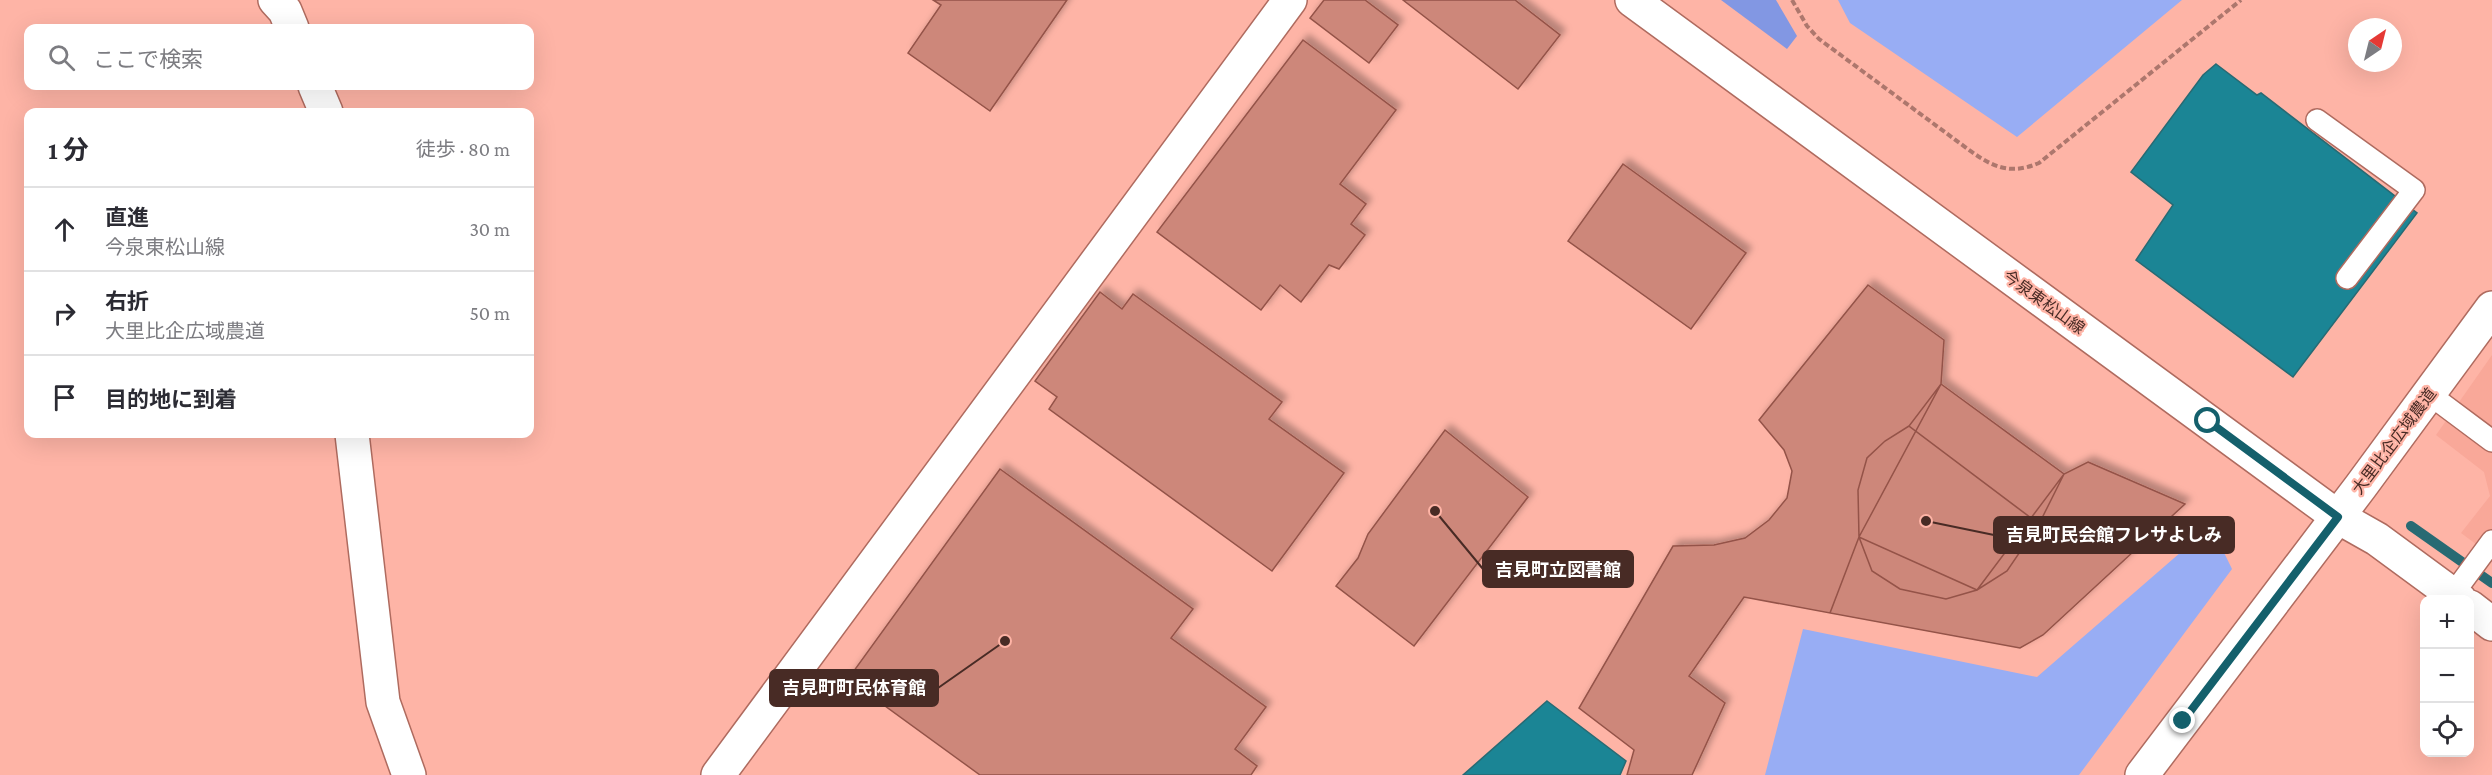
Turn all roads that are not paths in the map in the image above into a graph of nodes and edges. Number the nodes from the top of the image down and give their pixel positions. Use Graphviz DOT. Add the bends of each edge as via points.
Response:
graph roads {
  1 [pos="275,0"];
  2 [pos="1290,0"];
  3 [pos="1632,0"];
  4 [pos="290,24"];
  5 [pos="317,90"];
  6 [pos="324,108"];
  7 [pos="2317,120"];
  8 [pos="2347,278"];
  9 [pos="2492,308"];
  10 [pos="2429,394"];
  11 [pos="352,438"];
  12 [pos="2492,441"];
  13 [pos="2338,517"];
  14 [pos="2492,541"];
  15 [pos="2454,595"];
  16 [pos="2464,595"];
  17 [pos="2474,610"];
  18 [pos="2492,624"];
  19 [pos="409,775"];
  20 [pos="718,775"];
  21 [pos="2142,775"];
  1 -- 4 [label="street"];
  2 -- 20 [label="street"];
  3 -- 13 [label="street, 今泉東松山線"];
  5 -- 6 [label="street"];
  7 -- 8 [label="lane" via="2414,190"];
  9 -- 10 [label="street, 大里比企広域農道"];
  10 -- 12 [label="lane"];
  10 -- 13 [label="street, 大里比企広域農道"];
  11 -- 19 [label="street" via="383,702"];
  13 -- 15 [label="street, 今泉東松山線"];
  13 -- 21 [label="street, 大里比企広域農道"];
  14 -- 16 [label="lane"];
  17 -- 18 [label="street, 今泉東松山線"];
}
